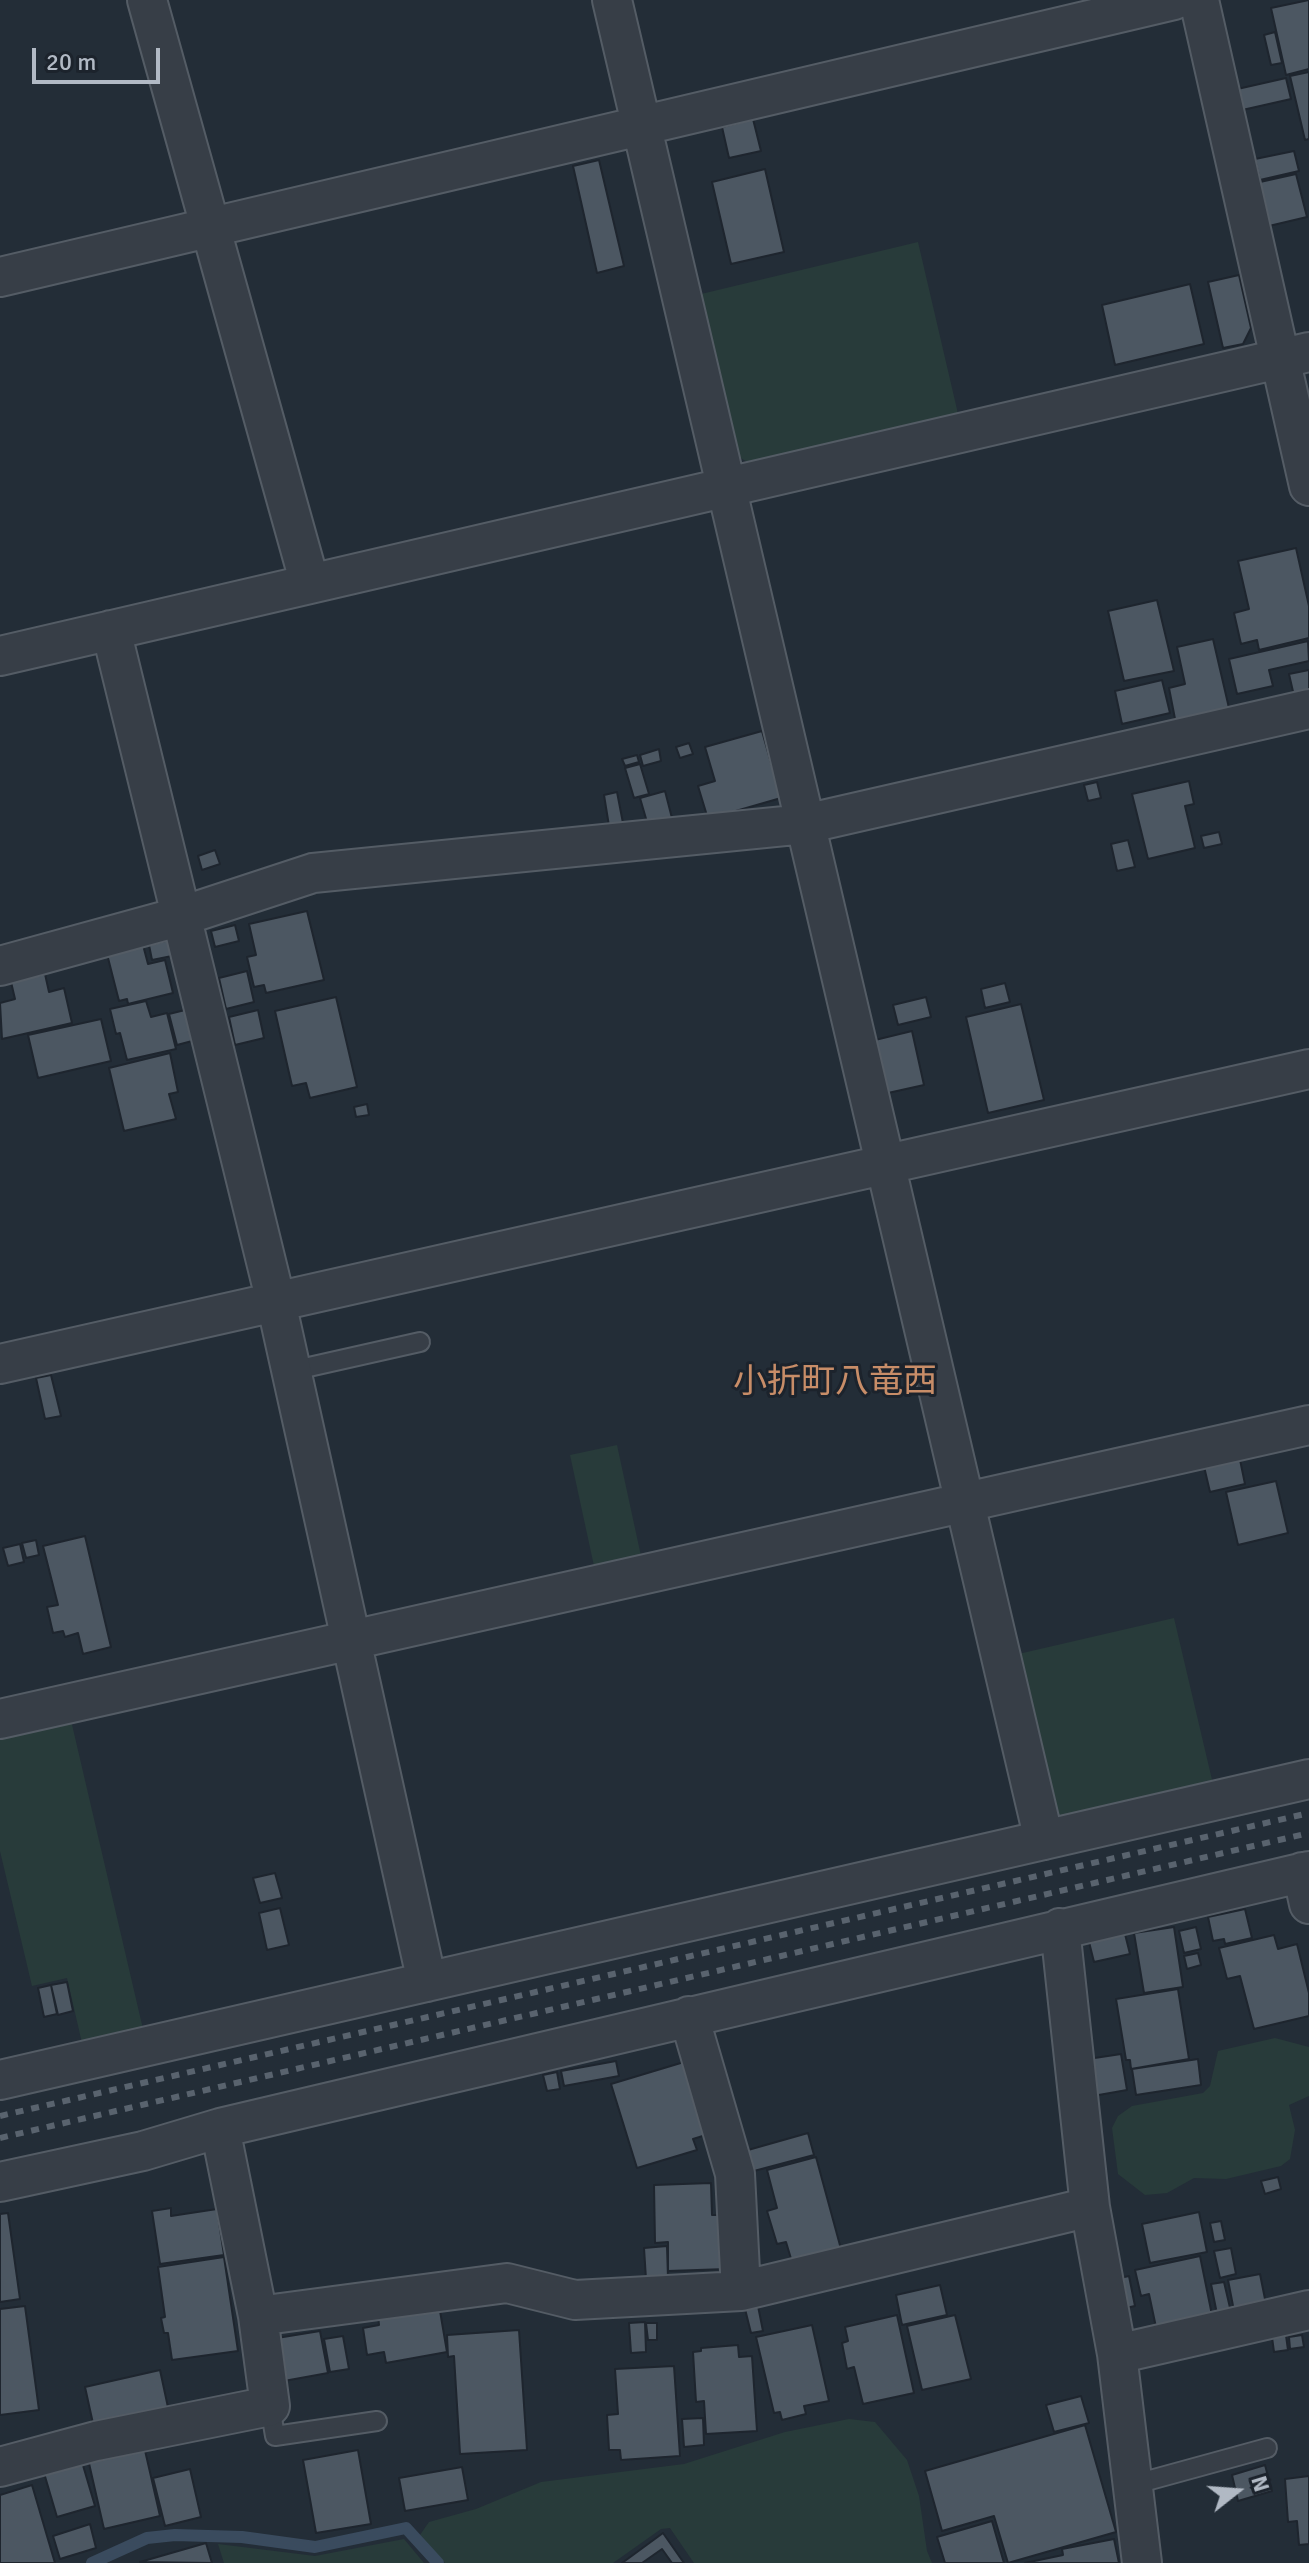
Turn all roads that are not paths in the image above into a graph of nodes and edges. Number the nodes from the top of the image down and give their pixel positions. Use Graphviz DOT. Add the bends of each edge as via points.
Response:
graph roads {
  1 [pos="147,0"];
  2 [pos="612,0"];
  3 [pos="1174,0"];
  4 [pos="1199,0"];
  5 [pos="641,126"];
  6 [pos="210,228"];
  7 [pos="0,277"];
  8 [pos="1294,356"];
  9 [pos="1309,486"];
  10 [pos="726,487"];
  11 [pos="310,584"];
  12 [pos="111,630"];
  13 [pos="0,656"];
  14 [pos="1309,709"];
  15 [pos="805,824"];
  16 [pos="182,916"];
  17 [pos="0,966"];
  18 [pos="1309,1069"];
  19 [pos="885,1164"];
  20 [pos="276,1302"];
  21 [pos="420,1342"];
  22 [pos="0,1364"];
  23 [pos="291,1371"];
  24 [pos="1309,1425"];
  25 [pos="964,1502"];
  26 [pos="351,1640"];
  27 [pos="0,1719"];
  28 [pos="1309,1779"];
  29 [pos="1044,1840"];
  30 [pos="1307,1882"];
  31 [pos="1060,1928"];
  32 [pos="427,1982"];
  33 [pos="689,2016"];
  34 [pos="0,2080"];
  35 [pos="220,2128"];
  36 [pos="0,2182"];
  37 [pos="1090,2207"];
  38 [pos="741,2291"];
  39 [pos="1309,2310"];
  40 [pos="258,2316"];
  41 [pos="1117,2354"];
  42 [pos="270,2406"];
  43 [pos="377,2421"];
  44 [pos="1267,2448"];
  45 [pos="0,2467"];
  46 [pos="1132,2485"];
  47 [pos="1142,2563"];
  1 -- 6 [label="street"];
  2 -- 5 [label="street"];
  3 -- 5 [label="street"];
  4 -- 8 [label="street"];
  5 -- 6 [label="street"];
  5 -- 10 [label="street"];
  6 -- 7 [label="street"];
  6 -- 11 [label="street"];
  8 -- 9 [label="street"];
  8 -- 10 [label="street"];
  10 -- 11 [label="street"];
  10 -- 15 [label="street"];
  11 -- 12 [label="street"];
  12 -- 13 [label="street"];
  12 -- 16 [label="street"];
  14 -- 15 [label="street"];
  15 -- 16 [label="street" via="313,873"];
  15 -- 19 [label="street"];
  16 -- 17 [label="street"];
  16 -- 20 [label="street"];
  18 -- 19 [label="street"];
  19 -- 20 [label="street"];
  19 -- 25 [label="street"];
  20 -- 22 [label="street"];
  20 -- 23 [label="street"];
  21 -- 23 [label="lane"];
  23 -- 26 [label="street"];
  24 -- 25 [label="street"];
  25 -- 26 [label="street"];
  25 -- 29 [label="street"];
  26 -- 27 [label="street"];
  26 -- 32 [label="street"];
  28 -- 29 [label="street"];
  29 -- 32 [label="street"];
  30 -- 31 [label="street"];
  31 -- 33 [label="street"];
  31 -- 37 [label="street"];
  32 -- 34 [label="street"];
  33 -- 35 [label="street"];
  33 -- 38 [label="street" via="735,2174"];
  35 -- 36 [label="street"];
  35 -- 40 [label="street"];
  37 -- 38 [label="street"];
  37 -- 41 [label="street"];
  38 -- 40 [label="street" via="575,2300 507,2283"];
  39 -- 41 [label="street"];
  40 -- 42 [label="street"];
  41 -- 46 [label="street"];
  42 -- 43 [label="lane" via="275,2436"];
  42 -- 45 [label="street" via="96,2441"];
  44 -- 46 [label="lane"];
  46 -- 47 [label="street"];
}
